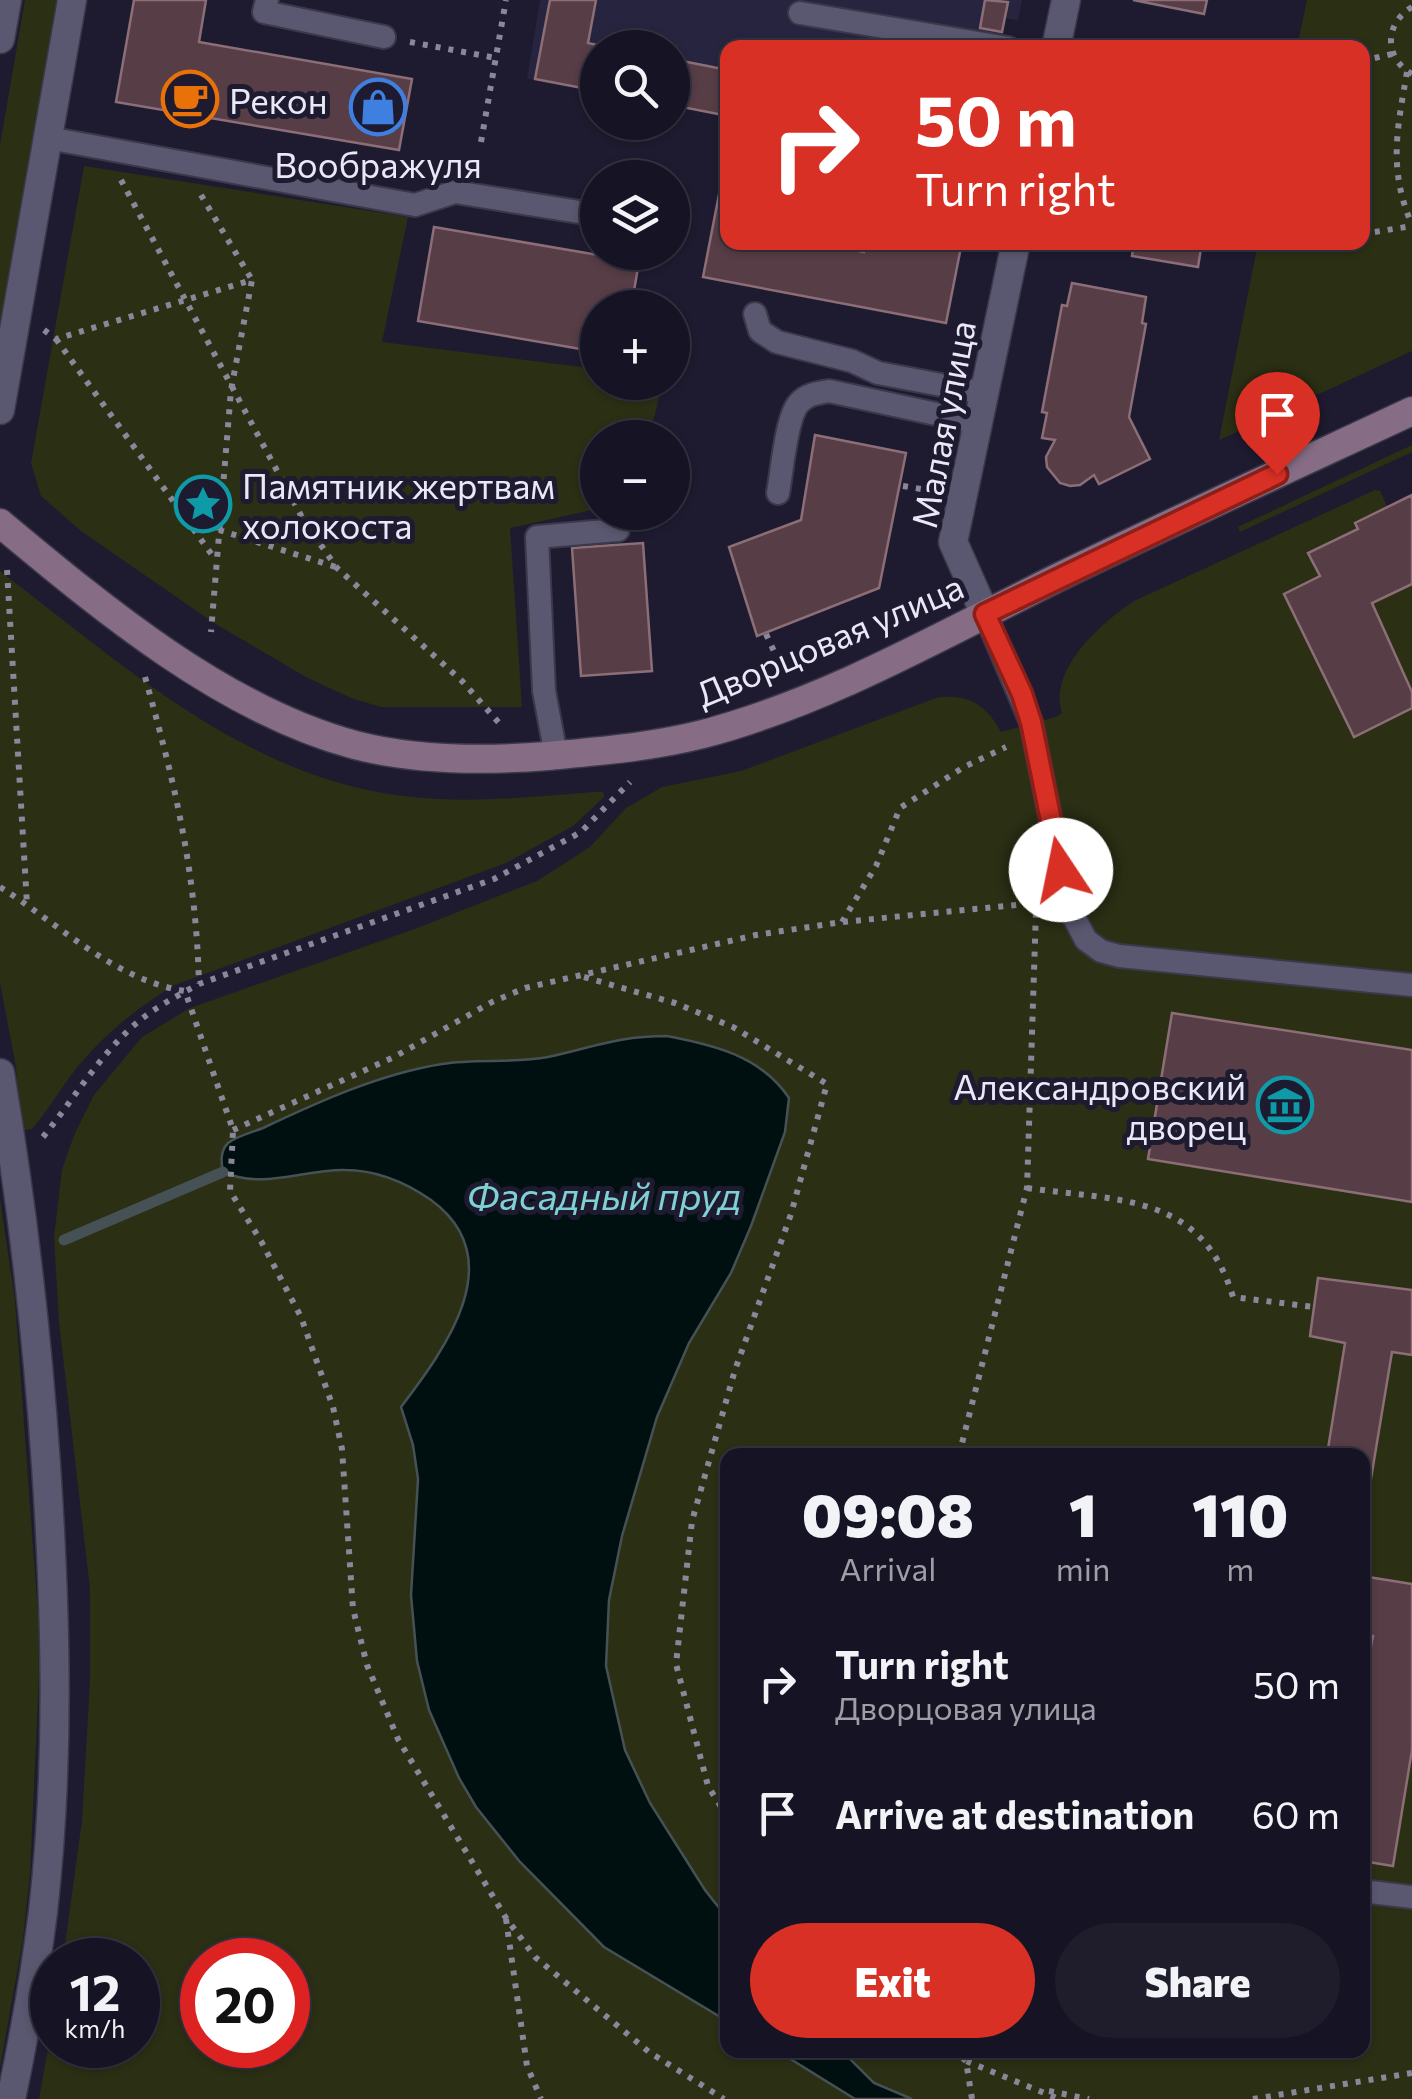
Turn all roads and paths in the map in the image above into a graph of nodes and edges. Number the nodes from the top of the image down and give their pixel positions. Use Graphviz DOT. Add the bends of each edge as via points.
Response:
graph roads {
  1 [pos="7,0"];
  2 [pos="72,0"];
  3 [pos="266,0"];
  4 [pos="506,0"];
  5 [pos="1066,0"];
  6 [pos="1412,7"];
  7 [pos="800,13"];
  8 [pos="384,37"];
  9 [pos="0,39"];
  10 [pos="960,40"];
  11 [pos="1058,40"];
  12 [pos="1392,54"];
  13 [pos="496,58"];
  14 [pos="1370,60"];
  15 [pos="1409,73"];
  16 [pos="48,138"];
  17 [pos="481,142"];
  18 [pos="185,164"];
  19 [pos="116,171"];
  20 [pos="580,213"];
  21 [pos="1412,225"];
  22 [pos="1370,233"];
  23 [pos="1014,250"];
  24 [pos="252,280"];
  25 [pos="187,300"];
  26 [pos="754,314"];
  27 [pos="46,329"];
  28 [pos="56,339"];
  29 [pos="231,390"];
  30 [pos="984,393"];
  31 [pos="0,410"];
  32 [pos="1412,411"];
  33 [pos="978,422"];
  34 [pos="903,486"];
  35 [pos="927,490"];
  36 [pos="778,493"];
  37 [pos="0,524"];
  38 [pos="218,530"];
  39 [pos="618,530"];
  40 [pos="216,560"];
  41 [pos="6,568"];
  42 [pos="337,568"];
  43 [pos="985,614"];
  44 [pos="211,632"];
  45 [pos="766,634"];
  46 [pos="144,671"];
  47 [pos="783,671"];
  48 [pos="499,722"];
  49 [pos="556,755"];
  50 [pos="1014,762"];
  51 [pos="630,782"];
  52 [pos="0,886"];
  53 [pos="1034,886"];
  54 [pos="27,904"];
  55 [pos="1037,904"];
  56 [pos="842,922"];
  57 [pos="584,977"];
  58 [pos="199,984"];
  59 [pos="1412,985"];
  60 [pos="185,992"];
  61 [pos="0,1074"];
  62 [pos="232,1130"];
  63 [pos="15,1160"];
  64 [pos="1027,1188"];
  65 [pos="1314,1307"];
  66 [pos="960,1448"];
  67 [pos="720,1805"];
  68 [pos="1370,1892"];
  69 [pos="1412,1898"];
  70 [pos="506,1918"];
  71 [pos="962,2058"];
  72 [pos="965,2058"];
  73 [pos="966,2061"];
  74 [pos="1412,2074"];
  75 [pos="1033,2088"];
  76 [pos="11,2099"];
  77 [pos="541,2099"];
  78 [pos="724,2099"];
  79 [pos="972,2099"];
  80 [pos="1059,2099"];
  81 [pos="1089,2099"];
  82 [pos="1253,2099"];
  1 -- 9 [label="street"];
  2 -- 16 [label="street"];
  3 -- 8 [label="lane" via="264,12"];
  4 -- 13 [label="path"];
  5 -- 11 [label="street"];
  6 -- 12 [label="path" via="1396,20"];
  7 -- 10 [label="lane"];
  8 -- 13 [label="path"];
  12 -- 14 [label="path"];
  12 -- 15 [label="path"];
  13 -- 17 [label="path"];
  15 -- 21 [label="path" via="1396,175"];
  16 -- 18 [label="lane"];
  16 -- 31 [label="street"];
  18 -- 20 [label="lane" via="415,206 455,192"];
  18 -- 24 [label="path"];
  19 -- 25 [label="path"];
  21 -- 22 [label="path"];
  23 -- 30 [label="street, Малая улица"];
  24 -- 25 [label="path"];
  24 -- 29 [label="path"];
  25 -- 28 [label="path"];
  25 -- 29 [label="path"];
  26 -- 30 [label="lane" via="760,331 799,350"];
  27 -- 28 [label="path"];
  28 -- 40 [label="path"];
  29 -- 38 [label="path"];
  29 -- 42 [label="path"];
  30 -- 33 [label="street, Малая улица"];
  32 -- 43 [label="main road, Дворцовая улица"];
  33 -- 36 [label="lane" via="814,393 793,411"];
  33 -- 43 [label="street, Малая улица" via="953,542"];
  34 -- 35 [label="path"];
  37 -- 49 [label="main road, Дворцовая улица" via="158,644 278,717 353,745 410,756"];
  38 -- 40 [label="path"];
  38 -- 42 [label="path"];
  39 -- 49 [label="lane" via="537,537 544,691"];
  40 -- 44 [label="path"];
  41 -- 54 [label="path"];
  42 -- 48 [label="path"];
  43 -- 49 [label="main road, Дворцовая улица" via="756,718 658,744"];
  43 -- 59 [label="lane" via="1031,722 1068,906 1086,940 1119,956"];
  45 -- 47 [label="path"];
  46 -- 58 [label="path" via="189,853"];
  50 -- 56 [label="path" via="1011,745 900,808"];
  51 -- 58 [label="path" via="582,832 494,879"];
  52 -- 54 [label="path"];
  53 -- 55 [label="path"];
  54 -- 60 [label="path" via="124,970"];
  55 -- 56 [label="path"];
  55 -- 64 [label="path"];
  56 -- 57 [label="path"];
  57 -- 62 [label="path" via="524,988 394,1057"];
  57 -- 67 [label="path" via="733,1027 827,1084 692,1521 676,1664 708,1786"];
  58 -- 60 [label="path"];
  60 -- 62 [label="path"];
  60 -- 63 [label="path" via="132,1026 32,1149"];
  61 -- 63 [label="street"];
  62 -- 70 [label="path" via="230,1191 283,1280 321,1367 342,1449 352,1609 382,1705"];
  63 -- 76 [label="street" via="42,1410 55,1679 42,1913"];
  64 -- 65 [label="path" via="1173,1215 1212,1247 1233,1297"];
  64 -- 66 [label="path"];
  68 -- 69 [label="lane"];
  70 -- 77 [label="path" via="527,2066"];
  70 -- 78 [label="path" via="535,1957 648,2052"];
  71 -- 73 [label="path"];
  72 -- 73 [label="path"];
  73 -- 75 [label="path"];
  73 -- 79 [label="path"];
  74 -- 82 [label="path"];
  75 -- 80 [label="path"];
  75 -- 81 [label="path"];
}
